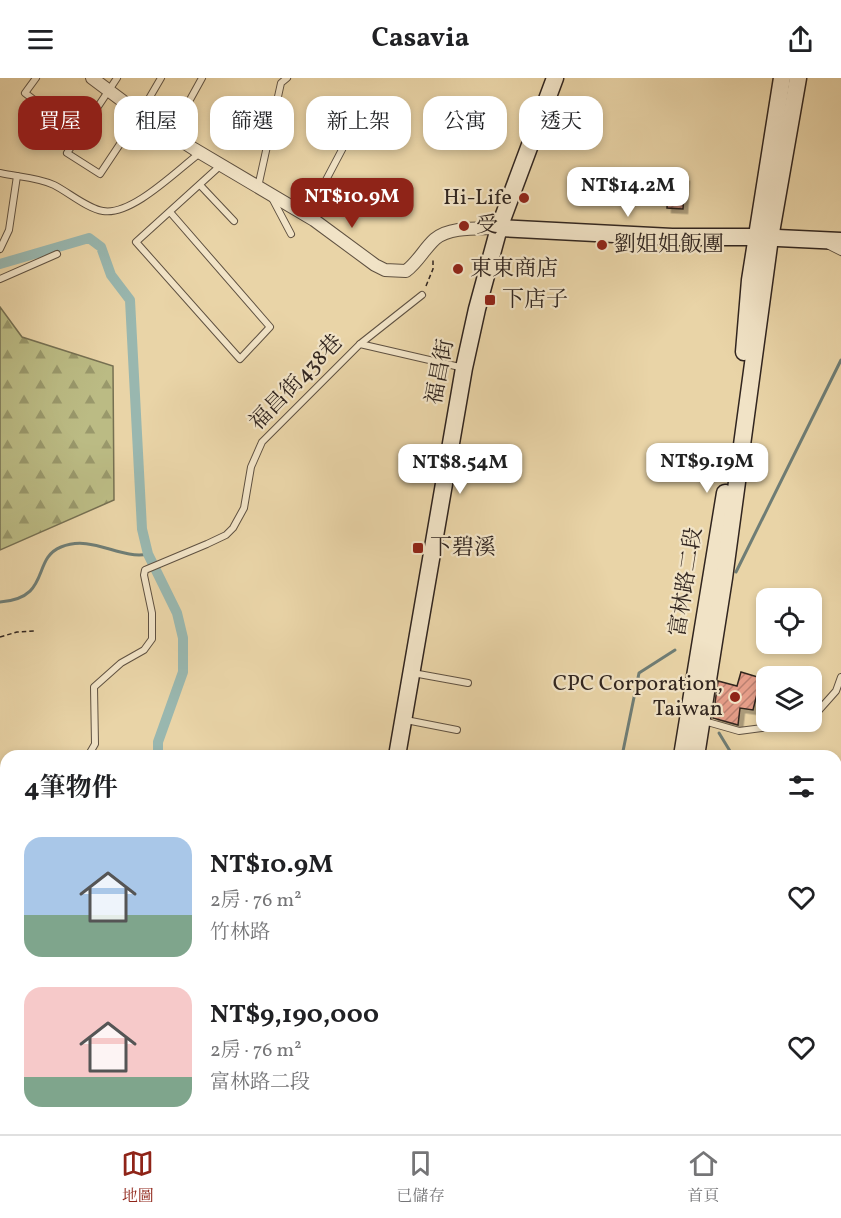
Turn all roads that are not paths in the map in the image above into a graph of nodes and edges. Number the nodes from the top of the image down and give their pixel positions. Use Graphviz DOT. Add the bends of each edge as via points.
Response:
graph roads {
  1 [pos="36,78"];
  2 [pos="92,78"];
  3 [pos="117,78"];
  4 [pos="161,78"];
  5 [pos="202,78"];
  6 [pos="287,78"];
  7 [pos="555,78"];
  8 [pos="782,78"];
  9 [pos="798,78"];
  10 [pos="109,91"];
  11 [pos="29,96"];
  12 [pos="116,96"];
  13 [pos="150,96"];
  14 [pos="192,96"];
  15 [pos="102,102"];
  16 [pos="69,150"];
  17 [pos="116,150"];
  18 [pos="342,150"];
  19 [pos="197,151"];
  20 [pos="222,165"];
  21 [pos="0,173"];
  22 [pos="17,177"];
  23 [pos="200,185"];
  24 [pos="258,187"];
  25 [pos="271,194"];
  26 [pos="170,212"];
  27 [pos="307,216"];
  28 [pos="234,221"];
  29 [pos="499,228"];
  30 [pos="291,234"];
  31 [pos="841,235"];
  32 [pos="764,237"];
  33 [pos="818,240"];
  34 [pos="841,241"];
  35 [pos="0,249"];
  36 [pos="841,252"];
  37 [pos="57,254"];
  38 [pos="0,279"];
  39 [pos="422,295"];
  40 [pos="360,345"];
  41 [pos="464,368"];
  42 [pos="410,673"];
  43 [pos="841,677"];
  44 [pos="468,683"];
  45 [pos="822,707"];
  46 [pos="402,719"];
  47 [pos="695,719"];
  48 [pos="756,729"];
  49 [pos="457,730"];
  50 [pos="92,750"];
  51 [pos="398,750"];
  52 [pos="684,750"];
  53 [pos="696,750"];
  1 -- 11 [label="lane" via="25,93"];
  2 -- 10 [label="street"];
  3 -- 10 [label="lane"];
  4 -- 13 [label="lane"];
  5 -- 14 [label="lane"];
  6 -- 24 [label="lane" via="280,83"];
  7 -- 29 [label="main road, 福昌街"];
  8 -- 32 [label="main road"];
  9 -- 32 [label="main road"];
  10 -- 12 [label="street"];
  10 -- 15 [label="lane"];
  16 -- 17 [label="lane" via="67,153 100,174"];
  18 -- 27 [label="lane"];
  19 -- 20 [label="street"];
  19 -- 22 [label="lane" via="144,196 113,211 101,211 36,178"];
  20 -- 23 [label="lane"];
  20 -- 24 [label="street"];
  21 -- 22 [label="lane"];
  22 -- 35 [label="lane" via="9,230"];
  23 -- 26 [label="lane"];
  23 -- 28 [label="lane"];
  24 -- 25 [label="street"];
  25 -- 27 [label="street"];
  25 -- 30 [label="lane"];
  26 -- 26 [label="lane" via="270,327 240,359 136,242"];
  27 -- 29 [label="street" via="386,270 406,271 441,235"];
  29 -- 32 [label="main road" via="672,237"];
  29 -- 41 [label="main road, 福昌街"];
  31 -- 33 [label="lane"];
  32 -- 33 [label="main road"];
  32 -- 47 [label="main road, 富林路二段" via="750,280 741,393"];
  33 -- 34 [label="main road"];
  33 -- 36 [label="lane"];
  37 -- 38 [label="lane"];
  39 -- 40 [label="lane"];
  40 -- 41 [label="lane, 福昌街438巷"];
  40 -- 50 [label="lane, 福昌街438巷" via="262,442 250,467 244,508 233,528 226,535 145,570 152,639 144,650 121,663 94,687 95,744"];
  41 -- 42 [label="main road, 福昌街"];
  42 -- 44 [label="lane"];
  42 -- 46 [label="main road, 福昌街"];
  43 -- 45 [label="lane" via="836,692"];
  46 -- 49 [label="lane"];
  46 -- 51 [label="main road, 福昌街"];
  47 -- 48 [label="lane" via="739,731"];
  47 -- 52 [label="main road, 富林路二段"];
  47 -- 53 [label="main road, 富林路二段"];
}
